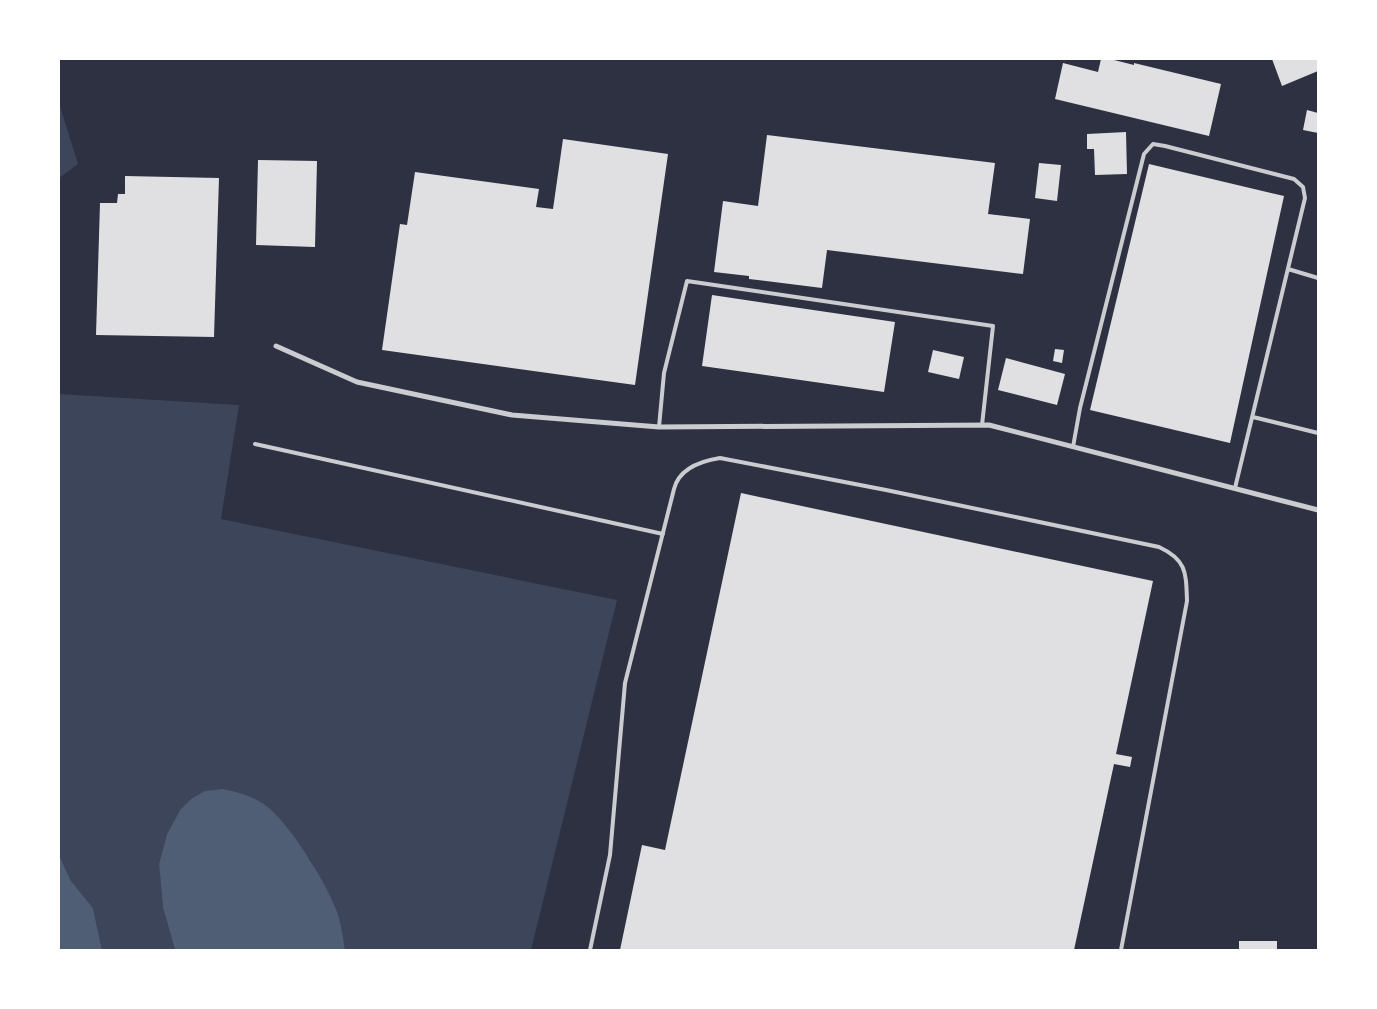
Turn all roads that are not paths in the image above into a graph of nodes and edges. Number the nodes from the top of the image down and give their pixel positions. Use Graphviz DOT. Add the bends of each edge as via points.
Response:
graph roads {
  1 [pos="1288,269"];
  2 [pos="1318,278"];
  3 [pos="276,346"];
  4 [pos="1253,417"];
  5 [pos="982,425"];
  6 [pos="659,427"];
  7 [pos="1318,433"];
  8 [pos="255,444"];
  9 [pos="1073,447"];
  10 [pos="1235,488"];
  11 [pos="1318,510"];
  12 [pos="663,534"];
  13 [pos="590,950"];
  14 [pos="1121,950"];
  1 -- 2 [label="lane"];
  1 -- 4 [label="lane"];
  1 -- 9 [label="lane" via="1305,198 1303,187 1294,179 1153,144 1144,154"];
  3 -- 6 [label="street" via="358,382 512,415"];
  4 -- 7 [label="lane"];
  4 -- 10 [label="lane"];
  5 -- 6 [label="street"];
  5 -- 6 [label="lane" via="993,326 686,281 664,373"];
  5 -- 9 [label="street"];
  8 -- 12 [label="lane"];
  9 -- 10 [label="street"];
  10 -- 11 [label="street"];
  12 -- 13 [label="lane" via="625,683 610,855"];
  12 -- 14 [label="lane" via="676,482 702,460 720,458 1159,547 1173,553 1186,575 1187,601"];
}
